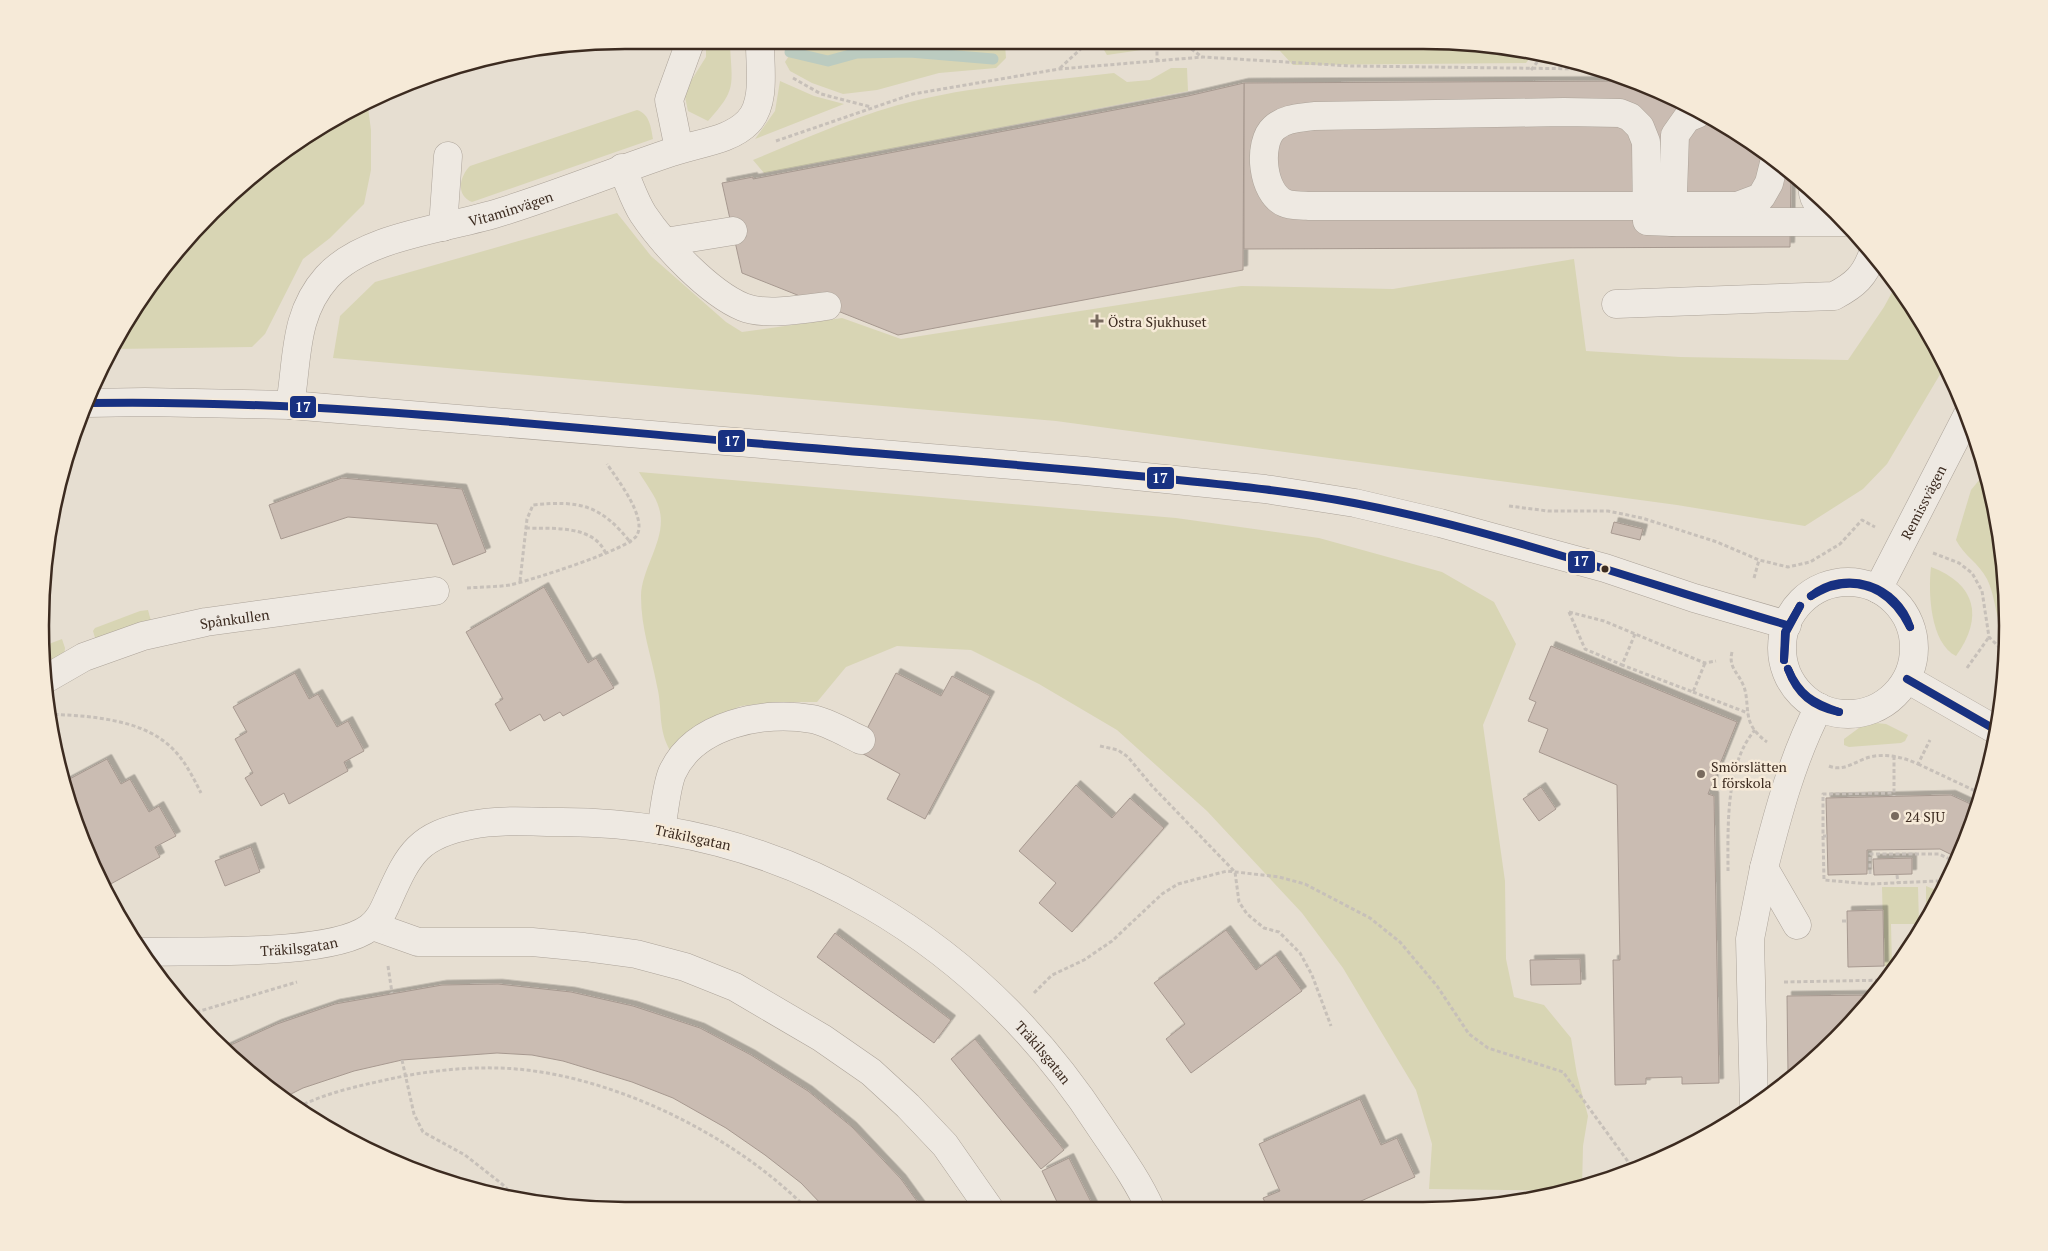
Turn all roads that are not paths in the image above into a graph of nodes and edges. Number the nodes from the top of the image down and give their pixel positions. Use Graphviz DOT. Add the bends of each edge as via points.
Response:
graph roads {
  1 [pos="688,49"];
  2 [pos="760,55"];
  3 [pos="1692,116"];
  4 [pos="679,149"];
  5 [pos="448,156"];
  6 [pos="1773,167"];
  7 [pos="622,168"];
  8 [pos="1648,206"];
  9 [pos="1648,206"];
  10 [pos="1648,206"];
  11 [pos="1648,206"];
  12 [pos="1672,222"];
  13 [pos="1834,222"];
  14 [pos="443,227"];
  15 [pos="733,231"];
  16 [pos="666,242"];
  17 [pos="1870,262"];
  18 [pos="1616,304"];
  19 [pos="827,306"];
  20 [pos="94,403"];
  21 [pos="290,405"];
  22 [pos="1963,424"];
  23 [pos="1878,589"];
  24 [pos="435,591"];
  25 [pos="1787,624"];
  26 [pos="51,676"];
  27 [pos="1906,679"];
  28 [pos="1819,707"];
  29 [pos="1990,727"];
  30 [pos="861,740"];
  31 [pos="661,830"];
  32 [pos="1764,868"];
  33 [pos="1798,925"];
  34 [pos="373,926"];
  35 [pos="150,952"];
  36 [pos="1754,1097"];
  37 [pos="985,1202"];
  38 [pos="1147,1202"];
  1 -- 4 [label="street" via="669,100"];
  2 -- 4 [label="street, Vitaminvägen" via="757,110 748,122 725,137"];
  3 -- 12 [label="street" via="1674,135"];
  4 -- 7 [label="street, Vitaminvägen"];
  5 -- 14 [label="street"];
  6 -- 8 [label="street" via="1761,197 1737,206"];
  7 -- 14 [label="street, Vitaminvägen" via="500,212"];
  7 -- 16 [label="street" via="643,213"];
  9 -- 10 [label="street" via="1308,206 1285,203 1268,185 1264,171 1267,142 1272,129 1280,124 1294,118 1314,116 1620,113 1640,127 1646,142"];
  11 -- 12 [label="street" via="1647,221"];
  12 -- 13 [label="street"];
  14 -- 21 [label="street, Vitaminvägen" via="373,246 345,260 326,278 310,302 297,336"];
  15 -- 16 [label="street"];
  16 -- 19 [label="street" via="713,288 744,307 779,311"];
  17 -- 18 [label="street" via="1853,286 1834,296"];
  20 -- 21 [label="street"];
  21 -- 25 [label="street" via="1216,483 1355,503 1524,545"];
  22 -- 23 [label="street, Remissvägen"];
  23 -- 25 [label="street" via="1848,582 1832,584 1804,599"];
  23 -- 27 [label="street" via="1901,608 1908,621 1914,650"];
  24 -- 26 [label="street, Spånkullen" via="206,622 143,636 84,657"];
  25 -- 28 [label="street" via="1783,640 1787,672 1794,686"];
  27 -- 28 [label="street" via="1884,704 1868,711 1843,713"];
  27 -- 29 [label="street"];
  28 -- 32 [label="street" via="1801,747"];
  30 -- 31 [label="street" via="814,719 779,715 730,724 693,744 672,774"];
  31 -- 34 [label="street, Träkilsgatan" via="634,825 528,822 472,825 432,837 408,858 381,916"];
  31 -- 38 [label="street, Träkilsgatan" via="746,849 839,888 933,944 1012,1014 1046,1052 1079,1094"];
  32 -- 33 [label="street"];
  32 -- 36 [label="street" via="1750,939"];
  34 -- 35 [label="street, Träkilsgatan" via="351,936 313,946"];
  34 -- 37 [label="street" via="418,942 532,942 636,954 685,967 735,987 822,1038 871,1072 945,1145"];
}
